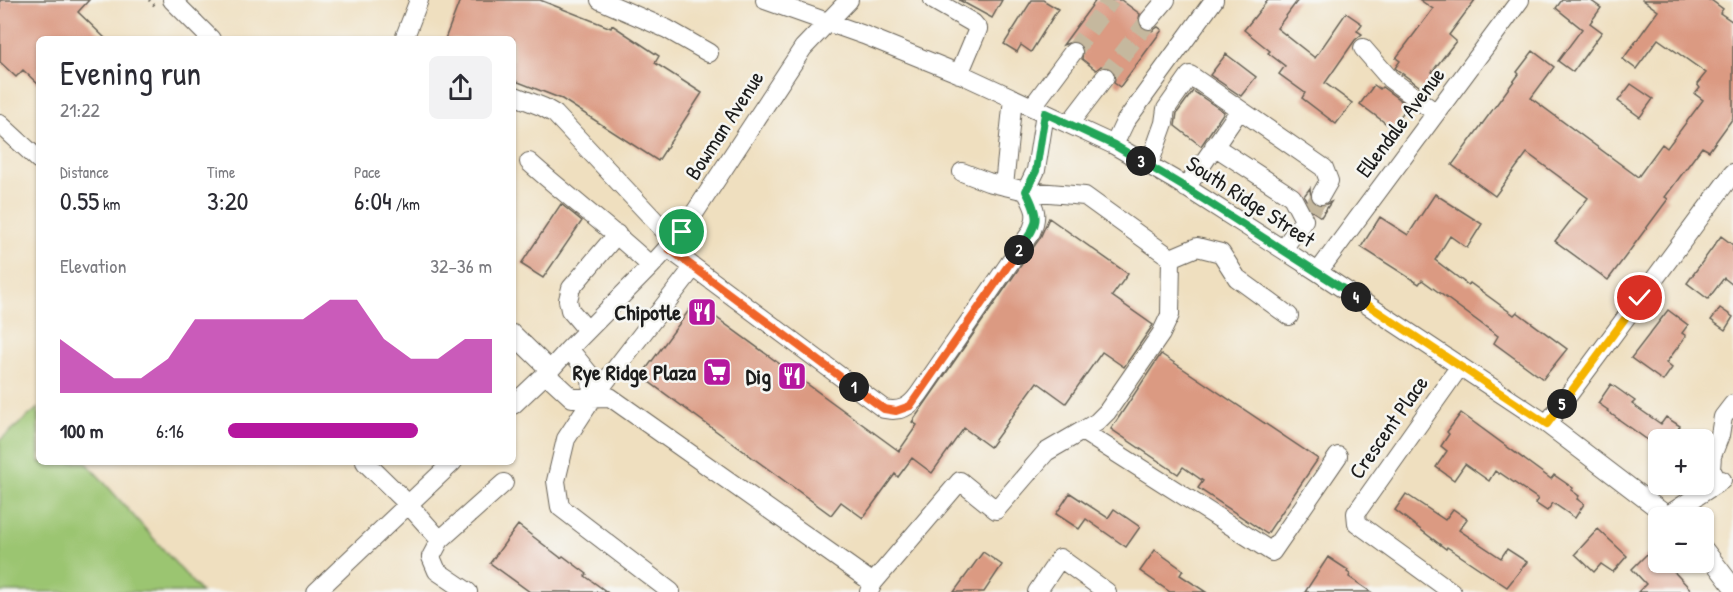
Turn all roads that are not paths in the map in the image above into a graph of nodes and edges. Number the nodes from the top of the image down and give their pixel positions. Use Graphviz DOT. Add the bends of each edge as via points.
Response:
graph roads {
  1 [pos="172,0"];
  2 [pos="419,0"];
  3 [pos="600,0"];
  4 [pos="765,0"];
  5 [pos="849,0"];
  6 [pos="933,0"];
  7 [pos="1166,0"];
  8 [pos="1214,0"];
  9 [pos="1520,0"];
  10 [pos="1149,20"];
  11 [pos="827,23"];
  12 [pos="208,36"];
  13 [pos="405,36"];
  14 [pos="1363,48"];
  15 [pos="1072,52"];
  16 [pos="709,53"];
  17 [pos="959,74"];
  18 [pos="1105,77"];
  19 [pos="516,96"];
  20 [pos="1013,98"];
  21 [pos="1038,110"];
  22 [pos="1239,111"];
  23 [pos="1436,112"];
  24 [pos="0,124"];
  25 [pos="1069,124"];
  26 [pos="1114,145"];
  27 [pos="1214,146"];
  28 [pos="36,157"];
  29 [pos="529,162"];
  30 [pos="1149,165"];
  31 [pos="962,172"];
  32 [pos="1733,172"];
  33 [pos="1004,186"];
  34 [pos="1186,188"];
  35 [pos="1026,191"];
  36 [pos="1312,209"];
  37 [pos="617,234"];
  38 [pos="671,244"];
  39 [pos="1283,249"];
  40 [pos="1171,258"];
  41 [pos="651,266"];
  42 [pos="693,268"];
  43 [pos="1318,272"];
  44 [pos="1289,316"];
  45 [pos="587,330"];
  46 [pos="516,340"];
  47 [pos="568,348"];
  48 [pos="1460,366"];
  49 [pos="548,372"];
  50 [pos="592,399"];
  51 [pos="516,402"];
  52 [pos="1733,404"];
  53 [pos="1547,424"];
  54 [pos="1082,431"];
  55 [pos="1338,456"];
  56 [pos="373,465"];
  57 [pos="450,465"];
  58 [pos="504,483"];
  59 [pos="408,504"];
  60 [pos="1657,507"];
  61 [pos="1682,507"];
  62 [pos="440,540"];
  63 [pos="1714,561"];
  64 [pos="1731,582"];
  65 [pos="871,588"];
  66 [pos="315,592"];
  67 [pos="468,592"];
  68 [pos="671,592"];
  69 [pos="1037,592"];
  70 [pos="1107,592"];
  71 [pos="1452,592"];
  1 -- 12 [label="street"];
  2 -- 13 [label="street"];
  3 -- 16 [label="street" via="667,29"];
  4 -- 11 [label="street, South Ridge Street"];
  5 -- 11 [label="street, Bowman Avenue"];
  6 -- 17 [label="street" via="978,29"];
  7 -- 10 [label="street"];
  8 -- 26 [label="street" via="1125,122"];
  9 -- 23 [label="street, Ellendale Avenue"];
  11 -- 17 [label="street, South Ridge Street"];
  11 -- 38 [label="street, Bowman Avenue" via="803,48"];
  14 -- 23 [label="street" via="1390,79"];
  15 -- 21 [label="street"];
  17 -- 20 [label="street, South Ridge Street"];
  18 -- 25 [label="street"];
  19 -- 38 [label="street" via="555,114"];
  20 -- 21 [label="street, South Ridge Street"];
  20 -- 33 [label="street"];
  21 -- 25 [label="street, South Ridge Street"];
  21 -- 35 [label="street" via="1036,171"];
  22 -- 27 [label="street"];
  22 -- 30 [label="street" via="1190,75 1166,109"];
  22 -- 36 [label="street" via="1324,168 1329,181"];
  23 -- 43 [label="street, Ellendale Avenue"];
  24 -- 28 [label="street"];
  25 -- 26 [label="street, South Ridge Street"];
  26 -- 30 [label="street, South Ridge Street"];
  27 -- 34 [label="street"];
  27 -- 36 [label="street"];
  29 -- 37 [label="street"];
  30 -- 34 [label="street, South Ridge Street"];
  31 -- 33 [label="street"];
  32 -- 53 [label="street"];
  33 -- 35 [label="street"];
  34 -- 39 [label="street, South Ridge Street"];
  35 -- 40 [label="street" via="1085,196"];
  35 -- 42 [label="street" via="1037,220 1031,232 910,406 896,411 884,409"];
  36 -- 39 [label="street"];
  37 -- 41 [label="street"];
  37 -- 45 [label="street" via="571,288 570,310"];
  38 -- 41 [label="street, Bowman Avenue"];
  38 -- 42 [label="street"];
  39 -- 43 [label="street, South Ridge Street"];
  40 -- 44 [label="street" via="1197,247 1221,253 1237,278"];
  40 -- 54 [label="street" via="1170,315 1161,334 1107,412"];
  41 -- 45 [label="street, Bowman Avenue"];
  42 -- 50 [label="street"];
  43 -- 48 [label="street, South Ridge Street"];
  45 -- 47 [label="street, Bowman Avenue"];
  46 -- 49 [label="street"];
  47 -- 49 [label="street, Bowman Avenue"];
  47 -- 50 [label="street" via="591,376"];
  48 -- 53 [label="street, South Ridge Street"];
  48 -- 71 [label="street, Crescent Place" via="1356,513 1357,523"];
  49 -- 50 [label="street" via="572,398"];
  49 -- 51 [label="street, Bowman Avenue"];
  50 -- 65 [label="street" via="610,397"];
  50 -- 68 [label="street" via="565,443 556,481 560,507"];
  52 -- 61 [label="street" via="1722,417 1712,456 1711,469 1720,481"];
  53 -- 60 [label="street, South Ridge Street"];
  54 -- 55 [label="street" via="1272,552"];
  54 -- 65 [label="street" via="1046,452 996,510 960,481"];
  56 -- 59 [label="street"];
  57 -- 59 [label="street"];
  58 -- 62 [label="street"];
  59 -- 62 [label="street"];
  59 -- 66 [label="street"];
  62 -- 67 [label="street" via="431,557 436,571"];
  63 -- 64 [label="street"];
  69 -- 70 [label="street" via="1060,558"];
}
